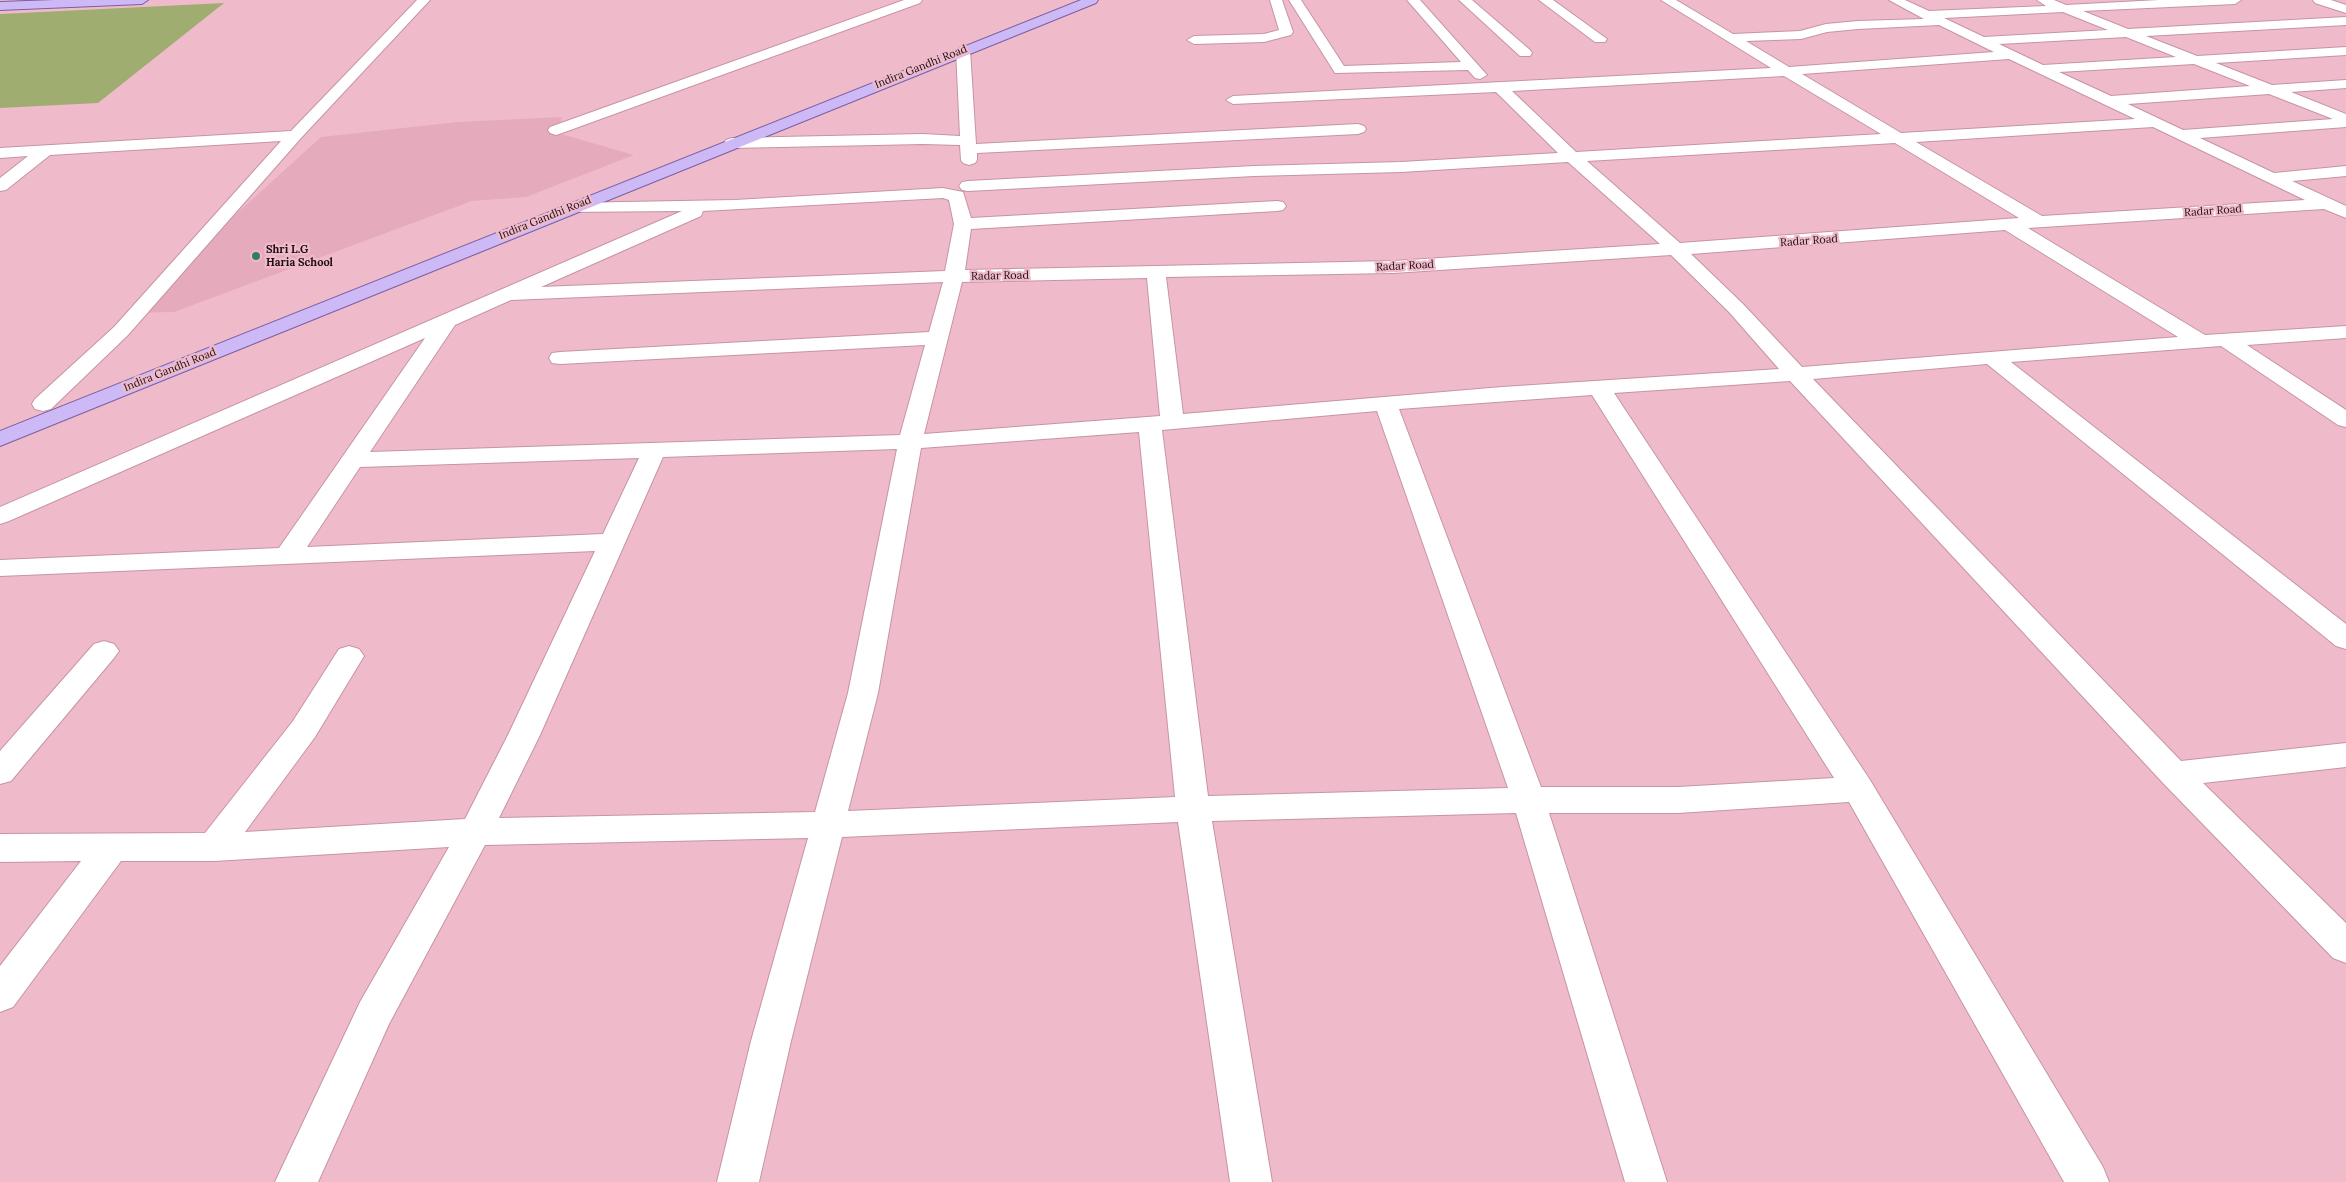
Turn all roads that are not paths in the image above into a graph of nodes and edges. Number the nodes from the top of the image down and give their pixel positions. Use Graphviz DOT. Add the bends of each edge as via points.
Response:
graph roads {
  1 [pos="53,0"];
  2 [pos="142,0"];
  3 [pos="424,0"];
  4 [pos="916,0"];
  5 [pos="1060,0"];
  6 [pos="1092,0"];
  7 [pos="1276,0"];
  8 [pos="1295,0"];
  9 [pos="1412,0"];
  10 [pos="1465,0"];
  11 [pos="1545,0"];
  12 [pos="1668,0"];
  13 [pos="1895,0"];
  14 [pos="1988,0"];
  15 [pos="2043,0"];
  16 [pos="2129,0"];
  17 [pos="2233,0"];
  18 [pos="2319,0"];
  19 [pos="0,2"];
  20 [pos="2143,5"];
  21 [pos="0,6"];
  22 [pos="2249,6"];
  23 [pos="2065,9"];
  24 [pos="2346,9"];
  25 [pos="2014,11"];
  26 [pos="2266,12"];
  27 [pos="1932,18"];
  28 [pos="2346,21"];
  29 [pos="2300,24"];
  30 [pos="2206,29"];
  31 [pos="2130,34"];
  32 [pos="2073,36"];
  33 [pos="2337,36"];
  34 [pos="1730,38"];
  35 [pos="1600,39"];
  36 [pos="1194,40"];
  37 [pos="1980,41"];
  38 [pos="964,50"];
  39 [pos="2346,51"];
  40 [pos="1525,53"];
  41 [pos="2008,55"];
  42 [pos="2276,56"];
  43 [pos="2197,60"];
  44 [pos="1471,66"];
  45 [pos="2302,66"];
  46 [pos="2038,69"];
  47 [pos="1784,70"];
  48 [pos="2320,72"];
  49 [pos="2346,83"];
  50 [pos="1494,86"];
  51 [pos="2271,90"];
  52 [pos="1232,100"];
  53 [pos="2105,101"];
  54 [pos="2346,121"];
  55 [pos="2152,123"];
  56 [pos="1358,129"];
  57 [pos="556,130"];
  58 [pos="295,135"];
  59 [pos="2177,135"];
  60 [pos="1898,138"];
  61 [pos="732,143"];
  62 [pos="968,145"];
  63 [pos="46,150"];
  64 [pos="0,153"];
  65 [pos="1571,156"];
  66 [pos="2346,172"];
  67 [pos="2271,178"];
  68 [pos="0,186"];
  69 [pos="963,191"];
  70 [pos="2325,204"];
  71 [pos="708,206"];
  72 [pos="1277,206"];
  73 [pos="570,208"];
  74 [pos="2346,213"];
  75 [pos="2039,222"];
  76 [pos="963,224"];
  77 [pos="2008,224"];
  78 [pos="1676,250"];
  79 [pos="1156,273"];
  80 [pos="954,276"];
  81 [pos="508,294"];
  82 [pos="447,321"];
  83 [pos="2346,332"];
  84 [pos="937,338"];
  85 [pos="2226,340"];
  86 [pos="2200,341"];
  87 [pos="560,358"];
  88 [pos="1992,358"];
  89 [pos="1796,374"];
  90 [pos="1600,389"];
  91 [pos="1385,403"];
  92 [pos="44,409"];
  93 [pos="2346,420"];
  94 [pos="1161,422"];
  95 [pos="0,439"];
  96 [pos="910,442"];
  97 [pos="654,451"];
  98 [pos="352,460"];
  99 [pos="0,516"];
  100 [pos="612,542"];
  101 [pos="287,556"];
  102 [pos="0,568"];
  103 [pos="2346,639"];
  104 [pos="104,651"];
  105 [pos="348,656"];
  106 [pos="2346,755"];
  107 [pos="0,772"];
  108 [pos="2174,774"];
  109 [pos="1858,788"];
  110 [pos="1529,800"];
  111 [pos="1193,809"];
  112 [pos="827,825"];
  113 [pos="476,832"];
  114 [pos="214,847"];
  115 [pos="0,848"];
  116 [pos="111,848"];
  117 [pos="2346,947"];
  118 [pos="0,996"];
  119 [pos="296,1182"];
  120 [pos="738,1182"];
  121 [pos="1251,1182"];
  122 [pos="1646,1182"];
  123 [pos="2088,1182"];
  1 -- 19 [label="main road"];
  2 -- 21 [label="main road"];
  3 -- 58 [label="street"];
  4 -- 57 [label="street"];
  5 -- 92 [label="main road, Indira Gandhi Road"];
  6 -- 38 [label="main road, Indira Gandhi Road"];
  7 -- 36 [label="street" via="1286,32 1264,38"];
  8 -- 44 [label="street" via="1340,70"];
  9 -- 44 [label="street"];
  10 -- 40 [label="street"];
  11 -- 35 [label="street"];
  12 -- 34 [label="street"];
  13 -- 27 [label="street"];
  14 -- 25 [label="street"];
  15 -- 23 [label="street"];
  16 -- 20 [label="street"];
  17 -- 20 [label="street"];
  17 -- 22 [label="street"];
  18 -- 24 [label="street"];
  20 -- 23 [label="street"];
  20 -- 30 [label="street"];
  23 -- 25 [label="street"];
  23 -- 31 [label="street"];
  25 -- 27 [label="street"];
  25 -- 32 [label="street"];
  26 -- 29 [label="street"];
  27 -- 34 [label="street" via="1794,35"];
  27 -- 37 [label="street"];
  28 -- 29 [label="street"];
  29 -- 30 [label="street"];
  29 -- 33 [label="street"];
  30 -- 31 [label="street"];
  30 -- 42 [label="street"];
  31 -- 32 [label="street"];
  31 -- 43 [label="street"];
  32 -- 37 [label="street"];
  34 -- 47 [label="street"];
  37 -- 41 [label="street"];
  38 -- 61 [label="main road, Indira Gandhi Road"];
  38 -- 62 [label="street, Radar Road"];
  39 -- 42 [label="street"];
  41 -- 46 [label="street"];
  41 -- 47 [label="street"];
  42 -- 43 [label="street"];
  42 -- 45 [label="street"];
  43 -- 46 [label="street"];
  43 -- 51 [label="street"];
  44 -- 50 [label="street"];
  46 -- 53 [label="street"];
  47 -- 50 [label="street"];
  47 -- 60 [label="street"];
  48 -- 49 [label="street"];
  49 -- 51 [label="street"];
  50 -- 52 [label="street"];
  50 -- 65 [label="street"];
  51 -- 53 [label="street"];
  51 -- 54 [label="street"];
  53 -- 55 [label="street"];
  54 -- 59 [label="street"];
  55 -- 59 [label="street"];
  55 -- 60 [label="street"];
  56 -- 62 [label="street"];
  58 -- 63 [label="street"];
  58 -- 92 [label="street" via="120,331"];
  59 -- 67 [label="street"];
  60 -- 65 [label="street"];
  60 -- 75 [label="street"];
  61 -- 62 [label="street" via="923,139"];
  61 -- 73 [label="main road, Indira Gandhi Road"];
  62 -- 69 [label="street, Radar Road"];
  63 -- 64 [label="street"];
  63 -- 68 [label="street"];
  65 -- 69 [label="street" via="1401,167 1244,171"];
  65 -- 78 [label="street"];
  66 -- 67 [label="street"];
  67 -- 70 [label="street"];
  69 -- 71 [label="street"];
  69 -- 76 [label="street, Radar Road"];
  70 -- 74 [label="street"];
  70 -- 75 [label="street, Radar Road"];
  71 -- 73 [label="street"];
  71 -- 81 [label="street"];
  72 -- 76 [label="street"];
  73 -- 92 [label="main road, Indira Gandhi Road"];
  75 -- 77 [label="street, Radar Road"];
  76 -- 80 [label="street, Radar Road"];
  77 -- 78 [label="street, Radar Road"];
  77 -- 86 [label="street"];
  78 -- 79 [label="street, Radar Road" via="1394,267"];
  78 -- 89 [label="street" via="1757,328"];
  79 -- 80 [label="street, Radar Road"];
  79 -- 94 [label="street"];
  80 -- 81 [label="street"];
  80 -- 84 [label="street"];
  81 -- 82 [label="street"];
  82 -- 98 [label="street"];
  82 -- 99 [label="street"];
  83 -- 85 [label="street"];
  84 -- 87 [label="street"];
  84 -- 96 [label="street"];
  85 -- 86 [label="street"];
  85 -- 93 [label="street"];
  86 -- 88 [label="street"];
  88 -- 89 [label="street"];
  88 -- 103 [label="street"];
  89 -- 90 [label="street"];
  89 -- 108 [label="street"];
  90 -- 91 [label="street"];
  90 -- 109 [label="street"];
  91 -- 94 [label="street"];
  91 -- 110 [label="street"];
  92 -- 95 [label="main road, Indira Gandhi Road"];
  94 -- 96 [label="street"];
  94 -- 111 [label="street"];
  96 -- 97 [label="street"];
  96 -- 112 [label="street" via="863,693"];
  97 -- 98 [label="street"];
  97 -- 100 [label="street"];
  98 -- 101 [label="street"];
  100 -- 101 [label="street"];
  100 -- 113 [label="street" via="524,736"];
  101 -- 102 [label="street"];
  104 -- 107 [label="street"];
  105 -- 114 [label="street" via="304,729"];
  106 -- 108 [label="street"];
  108 -- 117 [label="street"];
  109 -- 110 [label="street" via="1678,800"];
  109 -- 123 [label="street"];
  110 -- 111 [label="street"];
  110 -- 122 [label="street"];
  111 -- 112 [label="street"];
  111 -- 121 [label="street"];
  112 -- 113 [label="street"];
  112 -- 120 [label="street"];
  113 -- 114 [label="street"];
  113 -- 119 [label="street" via="374,1014"];
  114 -- 116 [label="street"];
  115 -- 116 [label="street"];
  116 -- 118 [label="street"];
}
